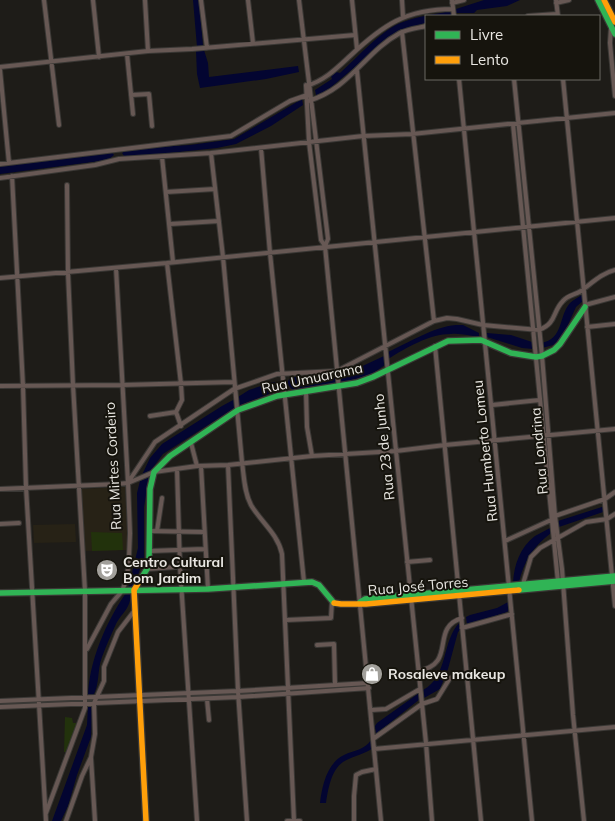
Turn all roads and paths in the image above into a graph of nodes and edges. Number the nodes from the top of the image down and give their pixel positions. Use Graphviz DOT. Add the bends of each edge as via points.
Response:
graph roads {
  1 [pos="44,0"];
  2 [pos="93,0"];
  3 [pos="145,0"];
  4 [pos="201,0"];
  5 [pos="248,0"];
  6 [pos="299,0"];
  7 [pos="352,0"];
  8 [pos="402,0"];
  9 [pos="464,0"];
  10 [pos="569,0"];
  11 [pos="598,0"];
  12 [pos="604,0"];
  13 [pos="452,2"];
  14 [pos="556,2"];
  15 [pos="453,9"];
  16 [pos="454,15"];
  17 [pos="558,15"];
  18 [pos="404,16"];
  19 [pos="612,21"];
  20 [pos="425,26"];
  21 [pos="402,32"];
  22 [pos="615,34"];
  23 [pos="355,35"];
  24 [pos="302,39"];
  25 [pos="253,43"];
  26 [pos="207,48"];
  27 [pos="357,50"];
  28 [pos="148,51"];
  29 [pos="127,54"];
  30 [pos="98,57"];
  31 [pos="52,61"];
  32 [pos="0,69"];
  33 [pos="357,71"];
  34 [pos="459,80"];
  35 [pos="514,80"];
  36 [pos="563,80"];
  37 [pos="308,86"];
  38 [pos="308,94"];
  39 [pos="131,95"];
  40 [pos="615,96"];
  41 [pos="309,101"];
  42 [pos="615,113"];
  43 [pos="133,114"];
  44 [pos="567,118"];
  45 [pos="519,123"];
  46 [pos="512,124"];
  47 [pos="59,125"];
  48 [pos="152,126"];
  49 [pos="463,129"];
  50 [pos="412,134"];
  51 [pos="363,136"];
  52 [pos="309,142"];
  53 [pos="315,142"];
  54 [pos="262,148"];
  55 [pos="119,149"];
  56 [pos="211,153"];
  57 [pos="162,157"];
  58 [pos="119,159"];
  59 [pos="9,163"];
  60 [pos="0,164"];
  61 [pos="12,176"];
  62 [pos="0,178"];
  63 [pos="67,185"];
  64 [pos="215,189"];
  65 [pos="166,192"];
  66 [pos="615,218"];
  67 [pos="219,221"];
  68 [pos="578,222"];
  69 [pos="170,224"];
  70 [pos="525,227"];
  71 [pos="474,233"];
  72 [pos="424,238"];
  73 [pos="375,243"];
  74 [pos="325,246"];
  75 [pos="270,253"];
  76 [pos="223,257"];
  77 [pos="174,262"];
  78 [pos="167,263"];
  79 [pos="116,268"];
  80 [pos="615,270"];
  81 [pos="68,273"];
  82 [pos="17,277"];
  83 [pos="0,278"];
  84 [pos="584,288"];
  85 [pos="615,297"];
  86 [pos="533,301"];
  87 [pos="585,306"];
  88 [pos="434,322"];
  89 [pos="615,324"];
  90 [pos="483,325"];
  91 [pos="587,326"];
  92 [pos="533,329"];
  93 [pos="539,330"];
  94 [pos="485,342"];
  95 [pos="435,346"];
  96 [pos="384,348"];
  97 [pos="539,356"];
  98 [pos="387,369"];
  99 [pos="337,371"];
  100 [pos="282,373"];
  101 [pos="234,382"];
  102 [pos="181,384"];
  103 [pos="73,385"];
  104 [pos="122,385"];
  105 [pos="0,386"];
  106 [pos="23,386"];
  107 [pos="338,387"];
  108 [pos="234,389"];
  109 [pos="306,392"];
  110 [pos="286,394"];
  111 [pos="540,400"];
  112 [pos="492,405"];
  113 [pos="238,410"];
  114 [pos="176,412"];
  115 [pos="150,416"];
  116 [pos="181,426"];
  117 [pos="615,429"];
  118 [pos="597,431"];
  119 [pos="546,436"];
  120 [pos="495,440"];
  121 [pos="190,442"];
  122 [pos="445,445"];
  123 [pos="396,451"];
  124 [pos="344,454"];
  125 [pos="312,456"];
  126 [pos="292,458"];
  127 [pos="242,462"];
  128 [pos="228,465"];
  129 [pos="199,466"];
  130 [pos="176,469"];
  131 [pos="154,472"];
  132 [pos="128,483"];
  133 [pos="78,485"];
  134 [pos="26,487"];
  135 [pos="0,489"];
  136 [pos="615,492"];
  137 [pos="162,498"];
  138 [pos="605,499"];
  139 [pos="615,514"];
  140 [pos="556,516"];
  141 [pos="607,519"];
  142 [pos="551,520"];
  143 [pos="19,523"];
  144 [pos="0,524"];
  145 [pos="153,531"];
  146 [pos="179,532"];
  147 [pos="203,532"];
  148 [pos="558,538"];
  149 [pos="553,540"];
  150 [pos="505,541"];
  151 [pos="204,549"];
  152 [pos="180,550"];
  153 [pos="150,551"];
  154 [pos="430,560"];
  155 [pos="407,562"];
  156 [pos="205,565"];
  157 [pos="180,567"];
  158 [pos="147,569"];
  159 [pos="614,579"];
  160 [pos="304,582"];
  161 [pos="284,583"];
  162 [pos="560,583"];
  163 [pos="523,584"];
  164 [pos="234,586"];
  165 [pos="208,588"];
  166 [pos="509,588"];
  167 [pos="182,589"];
  168 [pos="122,590"];
  169 [pos="134,590"];
  170 [pos="85,591"];
  171 [pos="33,592"];
  172 [pos="0,593"];
  173 [pos="459,593"];
  174 [pos="410,597"];
  175 [pos="332,601"];
  176 [pos="360,602"];
  177 [pos="615,606"];
  178 [pos="135,610"];
  179 [pos="512,614"];
  180 [pos="462,618"];
  181 [pos="286,620"];
  182 [pos="462,628"];
  183 [pos="317,645"];
  184 [pos="86,651"];
  185 [pos="418,671"];
  186 [pos="467,673"];
  187 [pos="368,683"];
  188 [pos="335,684"];
  189 [pos="289,687"];
  190 [pos="369,688"];
  191 [pos="420,689"];
  192 [pos="238,691"];
  193 [pos="289,692"];
  194 [pos="189,693"];
  195 [pos="97,697"];
  196 [pos="238,697"];
  197 [pos="84,698"];
  198 [pos="139,698"];
  199 [pos="207,698"];
  200 [pos="38,699"];
  201 [pos="189,699"];
  202 [pos="0,701"];
  203 [pos="94,703"];
  204 [pos="84,704"];
  205 [pos="422,704"];
  206 [pos="39,705"];
  207 [pos="0,707"];
  208 [pos="370,710"];
  209 [pos="209,720"];
  210 [pos="615,727"];
  211 [pos="575,731"];
  212 [pos="523,736"];
  213 [pos="373,739"];
  214 [pos="473,740"];
  215 [pos="426,743"];
  216 [pos="374,749"];
  217 [pos="91,758"];
  218 [pos="376,769"];
  219 [pos="45,816"];
  220 [pos="46,821"];
  221 [pos="66,821"];
  222 [pos="95,821"];
  223 [pos="146,821"];
  224 [pos="197,821"];
  225 [pos="246,821"];
  226 [pos="287,821"];
  227 [pos="297,821"];
  228 [pos="354,821"];
  229 [pos="381,821"];
  230 [pos="432,821"];
  231 [pos="481,821"];
  232 [pos="532,821"];
  233 [pos="584,821"];
  1 -- 31 [label="street"];
  2 -- 30 [label="street"];
  3 -- 28 [label="street"];
  4 -- 26 [label="street"];
  5 -- 25 [label="street"];
  6 -- 24 [label="street"];
  7 -- 23 [label="street"];
  8 -- 18 [label="street"];
  9 -- 13 [label="street"];
  10 -- 14 [label="street"];
  11 -- 19 [label="street"];
  12 -- 19 [label="street"];
  13 -- 15 [label="street"];
  14 -- 17 [label="street"];
  15 -- 16 [label="street"];
  15 -- 18 [label="street"];
  18 -- 27 [label="street"];
  19 -- 22 [label="street"];
  19 -- 40 [label="street" via="610,43"];
  20 -- 21 [label="street"];
  21 -- 33 [label="street"];
  21 -- 50 [label="street"];
  23 -- 24 [label="street"];
  23 -- 27 [label="street"];
  24 -- 25 [label="street"];
  24 -- 37 [label="street"];
  25 -- 26 [label="street"];
  26 -- 28 [label="street"];
  27 -- 37 [label="street" via="328,77"];
  28 -- 29 [label="street"];
  29 -- 30 [label="street"];
  29 -- 39 [label="street"];
  30 -- 31 [label="street"];
  31 -- 32 [label="street"];
  31 -- 47 [label="street"];
  32 -- 59 [label="street"];
  33 -- 41 [label="street" via="332,92"];
  33 -- 51 [label="street, Rua 23 de Junho"];
  34 -- 49 [label="street, Rua Humberto Lomeu"];
  35 -- 45 [label="street, Rua Londrina"];
  36 -- 44 [label="street"];
  37 -- 38 [label="street"];
  38 -- 41 [label="street"];
  38 -- 55 [label="street" via="231,136"];
  39 -- 43 [label="street"];
  39 -- 48 [label="street" via="149,94"];
  41 -- 52 [label="street"];
  41 -- 53 [label="street"];
  42 -- 44 [label="street"];
  44 -- 45 [label="street"];
  44 -- 68 [label="street"];
  45 -- 46 [label="street"];
  45 -- 70 [label="street, Rua Londrina"];
  46 -- 49 [label="street"];
  46 -- 70 [label="street, Rua Londrina"];
  49 -- 50 [label="street"];
  49 -- 71 [label="street, Rua Humberto Lomeu"];
  50 -- 51 [label="street"];
  50 -- 72 [label="street"];
  51 -- 53 [label="street"];
  51 -- 73 [label="street, Rua 23 de Junho"];
  52 -- 53 [label="street"];
  52 -- 54 [label="street"];
  52 -- 74 [label="street" via="321,240"];
  53 -- 74 [label="street" via="328,240"];
  54 -- 56 [label="street"];
  54 -- 75 [label="street"];
  55 -- 58 [label="street"];
  55 -- 59 [label="street"];
  56 -- 57 [label="street"];
  56 -- 64 [label="street"];
  57 -- 58 [label="street"];
  57 -- 65 [label="street"];
  58 -- 61 [label="street"];
  59 -- 60 [label="street"];
  61 -- 62 [label="street"];
  61 -- 82 [label="street"];
  63 -- 81 [label="street"];
  64 -- 65 [label="street"];
  64 -- 67 [label="street"];
  65 -- 69 [label="street"];
  66 -- 68 [label="street"];
  67 -- 69 [label="street"];
  67 -- 76 [label="street"];
  68 -- 70 [label="street"];
  68 -- 84 [label="street"];
  69 -- 77 [label="street"];
  70 -- 71 [label="street"];
  70 -- 86 [label="street, Rua Londrina"];
  71 -- 72 [label="street"];
  71 -- 90 [label="street, Rua Humberto Lomeu"];
  72 -- 73 [label="street"];
  72 -- 88 [label="street"];
  73 -- 74 [label="street"];
  73 -- 96 [label="street, Rua 23 de Junho"];
  74 -- 75 [label="street"];
  74 -- 99 [label="street"];
  75 -- 76 [label="street"];
  75 -- 100 [label="street"];
  76 -- 77 [label="street"];
  76 -- 101 [label="street"];
  77 -- 78 [label="street"];
  78 -- 79 [label="street"];
  78 -- 102 [label="street"];
  79 -- 81 [label="street"];
  79 -- 104 [label="street, Rua Mirtes Cordeiro"];
  80 -- 84 [label="street"];
  81 -- 82 [label="street"];
  81 -- 103 [label="street"];
  82 -- 83 [label="street"];
  82 -- 106 [label="street"];
  84 -- 87 [label="street"];
  84 -- 93 [label="street" via="563,301 551,323"];
  85 -- 87 [label="street"];
  86 -- 92 [label="street, Rua Londrina"];
  86 -- 93 [label="street, Rua Londrina"];
  87 -- 91 [label="street"];
  87 -- 97 [label="street" via="560,344"];
  88 -- 90 [label="street, Rua Umuarama" via="446,318"];
  88 -- 96 [label="street, Rua Umuarama"];
  89 -- 91 [label="street"];
  90 -- 92 [label="street, Rua Umuarama"];
  90 -- 94 [label="street, Rua Humberto Lomeu"];
  91 -- 118 [label="street"];
  92 -- 93 [label="street, Rua Umuarama"];
  92 -- 97 [label="street, Rua Londrina"];
  93 -- 97 [label="street, Rua Londrina"];
  94 -- 95 [label="street, Rua Umuarama" via="448,341"];
  94 -- 97 [label="street, Rua Umuarama" via="511,352"];
  94 -- 112 [label="street, Rua Humberto Lomeu"];
  95 -- 98 [label="street, Rua Umuarama"];
  95 -- 122 [label="street"];
  96 -- 98 [label="street, Rua 23 de Junho"];
  96 -- 99 [label="street, Rua Umuarama"];
  97 -- 111 [label="street, Rua Londrina"];
  97 -- 119 [label="street, Rua Londrina"];
  98 -- 107 [label="street, Rua Umuarama" via="373,378"];
  98 -- 123 [label="street, Rua 23 de Junho"];
  99 -- 100 [label="street, Rua Umuarama"];
  99 -- 107 [label="street"];
  100 -- 108 [label="street, Rua Umuarama"];
  100 -- 110 [label="street"];
  101 -- 102 [label="street"];
  101 -- 108 [label="street"];
  102 -- 104 [label="street"];
  102 -- 114 [label="street" via="182,400"];
  103 -- 104 [label="street"];
  103 -- 106 [label="street"];
  103 -- 133 [label="street"];
  104 -- 132 [label="street, Rua Mirtes Cordeiro"];
  105 -- 106 [label="street"];
  106 -- 134 [label="street"];
  107 -- 109 [label="street, Rua Umuarama"];
  107 -- 124 [label="street"];
  108 -- 113 [label="street"];
  108 -- 116 [label="street, Rua Umuarama"];
  109 -- 110 [label="street, Rua Umuarama"];
  109 -- 125 [label="street"];
  110 -- 113 [label="street, Rua Umuarama"];
  110 -- 126 [label="street"];
  111 -- 112 [label="street"];
  111 -- 119 [label="street, Rua Londrina"];
  112 -- 120 [label="street, Rua Humberto Lomeu"];
  113 -- 121 [label="street, Rua Umuarama"];
  113 -- 127 [label="street"];
  114 -- 115 [label="street"];
  114 -- 116 [label="street"];
  116 -- 132 [label="street, Rua Umuarama" via="155,442"];
  117 -- 118 [label="street"];
  118 -- 119 [label="street"];
  118 -- 138 [label="street"];
  119 -- 120 [label="street"];
  119 -- 140 [label="street, Rua Londrina"];
  119 -- 142 [label="street, Rua Londrina"];
  120 -- 122 [label="street"];
  120 -- 150 [label="street, Rua Humberto Lomeu"];
  121 -- 129 [label="street"];
  121 -- 131 [label="street, Rua Umuarama"];
  122 -- 123 [label="street"];
  122 -- 173 [label="street"];
  123 -- 124 [label="street"];
  123 -- 155 [label="street, Rua 23 de Junho"];
  124 -- 125 [label="street"];
  124 -- 176 [label="street"];
  125 -- 126 [label="street"];
  126 -- 127 [label="street"];
  126 -- 160 [label="street"];
  127 -- 128 [label="street"];
  127 -- 161 [label="street" via="250,503 281,547"];
  128 -- 129 [label="street"];
  128 -- 164 [label="street"];
  129 -- 130 [label="street"];
  129 -- 147 [label="street"];
  130 -- 131 [label="street"];
  130 -- 146 [label="street"];
  131 -- 132 [label="street"];
  131 -- 145 [label="street" via="150,489"];
  132 -- 133 [label="street"];
  132 -- 168 [label="street, Rua Mirtes Cordeiro" via="129,557"];
  133 -- 134 [label="street"];
  133 -- 170 [label="street"];
  134 -- 135 [label="street"];
  134 -- 171 [label="street"];
  136 -- 138 [label="street"];
  137 -- 145 [label="street"];
  138 -- 140 [label="street"];
  138 -- 141 [label="street"];
  139 -- 141 [label="street"];
  140 -- 142 [label="street"];
  140 -- 148 [label="street, Rua Londrina"];
  141 -- 148 [label="street" via="586,522"];
  141 -- 159 [label="street"];
  142 -- 149 [label="street, Rua Londrina"];
  142 -- 150 [label="street"];
  143 -- 144 [label="street"];
  145 -- 146 [label="street"];
  145 -- 153 [label="street"];
  146 -- 147 [label="street"];
  146 -- 152 [label="street"];
  147 -- 151 [label="street"];
  148 -- 149 [label="street"];
  148 -- 162 [label="street, Rua Londrina"];
  149 -- 162 [label="street, Rua Londrina"];
  149 -- 163 [label="street" via="531,557"];
  150 -- 166 [label="street, Rua Humberto Lomeu"];
  151 -- 152 [label="street"];
  151 -- 156 [label="street"];
  152 -- 153 [label="street"];
  152 -- 157 [label="street"];
  153 -- 158 [label="street"];
  154 -- 155 [label="street"];
  155 -- 174 [label="street, Rua 23 de Junho"];
  156 -- 157 [label="street"];
  156 -- 165 [label="street"];
  157 -- 158 [label="street"];
  157 -- 167 [label="street"];
  158 -- 169 [label="street"];
  159 -- 162 [label="street, Rua José Torres"];
  159 -- 177 [label="street"];
  160 -- 161 [label="street"];
  160 -- 175 [label="street" via="320,584"];
  161 -- 164 [label="street"];
  161 -- 181 [label="street"];
  162 -- 163 [label="street, Rua José Torres"];
  162 -- 166 [label="street, Rua José Torres"];
  162 -- 211 [label="street, Rua Londrina"];
  163 -- 166 [label="street, Rua José Torres"];
  164 -- 165 [label="street"];
  164 -- 192 [label="street"];
  165 -- 167 [label="street"];
  166 -- 173 [label="street, Rua José Torres"];
  166 -- 179 [label="street, Rua Humberto Lomeu"];
  167 -- 169 [label="street"];
  167 -- 194 [label="street"];
  168 -- 169 [label="street"];
  168 -- 170 [label="street"];
  168 -- 184 [label="street, Rua Mirtes Cordeiro"];
  169 -- 178 [label="street"];
  170 -- 171 [label="street"];
  170 -- 184 [label="street"];
  171 -- 172 [label="street"];
  171 -- 200 [label="street"];
  173 -- 174 [label="street, Rua José Torres"];
  173 -- 180 [label="street"];
  174 -- 176 [label="street, Rua José Torres" via="366,604"];
  174 -- 185 [label="street, Rua 23 de Junho"];
  175 -- 176 [label="street, Rua José Torres" via="338,604"];
  175 -- 181 [label="street" via="331,618"];
  176 -- 187 [label="street"];
  178 -- 195 [label="street" via="118,632 104,667 104,681"];
  178 -- 198 [label="street"];
  179 -- 182 [label="street"];
  179 -- 212 [label="street, Rua Humberto Lomeu"];
  180 -- 182 [label="street"];
  180 -- 185 [label="street" via="448,626 436,663"];
  181 -- 189 [label="street"];
  182 -- 186 [label="street"];
  183 -- 188 [label="street" via="334,644"];
  184 -- 197 [label="street"];
  185 -- 191 [label="street, Rua 23 de Junho"];
  186 -- 205 [label="street" via="450,678 437,699"];
  186 -- 214 [label="street"];
  187 -- 188 [label="street"];
  187 -- 190 [label="street"];
  188 -- 189 [label="street"];
  189 -- 192 [label="street"];
  189 -- 193 [label="street"];
  190 -- 193 [label="street"];
  190 -- 208 [label="street"];
  191 -- 205 [label="street, Rua 23 de Junho"];
  191 -- 208 [label="street" via="386,709"];
  192 -- 194 [label="street"];
  192 -- 196 [label="street"];
  193 -- 196 [label="street"];
  193 -- 227 [label="street"];
  194 -- 198 [label="street"];
  194 -- 201 [label="street"];
  195 -- 197 [label="street"];
  195 -- 198 [label="street"];
  195 -- 203 [label="street"];
  196 -- 199 [label="street"];
  196 -- 225 [label="street"];
  197 -- 200 [label="street"];
  197 -- 204 [label="street"];
  198 -- 201 [label="street"];
  198 -- 203 [label="street"];
  198 -- 223 [label="street"];
  199 -- 201 [label="street"];
  199 -- 209 [label="street"];
  200 -- 202 [label="street"];
  200 -- 206 [label="street"];
  201 -- 224 [label="street"];
  203 -- 204 [label="street"];
  203 -- 217 [label="street" via="95,734"];
  204 -- 206 [label="street"];
  204 -- 219 [label="street" via="80,724"];
  205 -- 213 [label="street"];
  205 -- 215 [label="street, Rua 23 de Junho"];
  206 -- 207 [label="street"];
  206 -- 219 [label="street"];
  208 -- 213 [label="street"];
  210 -- 211 [label="street"];
  211 -- 212 [label="street"];
  211 -- 233 [label="street, Rua Londrina"];
  212 -- 214 [label="street"];
  212 -- 232 [label="street, Rua Humberto Lomeu"];
  213 -- 216 [label="street"];
  214 -- 215 [label="street"];
  214 -- 231 [label="street"];
  215 -- 216 [label="street"];
  215 -- 230 [label="street, Rua 23 de Junho"];
  216 -- 218 [label="street"];
  217 -- 221 [label="street"];
  217 -- 222 [label="street"];
  218 -- 228 [label="street" via="356,775"];
  218 -- 229 [label="street"];
  219 -- 220 [label="street"];
  226 -- 227 [label="street"];
}
